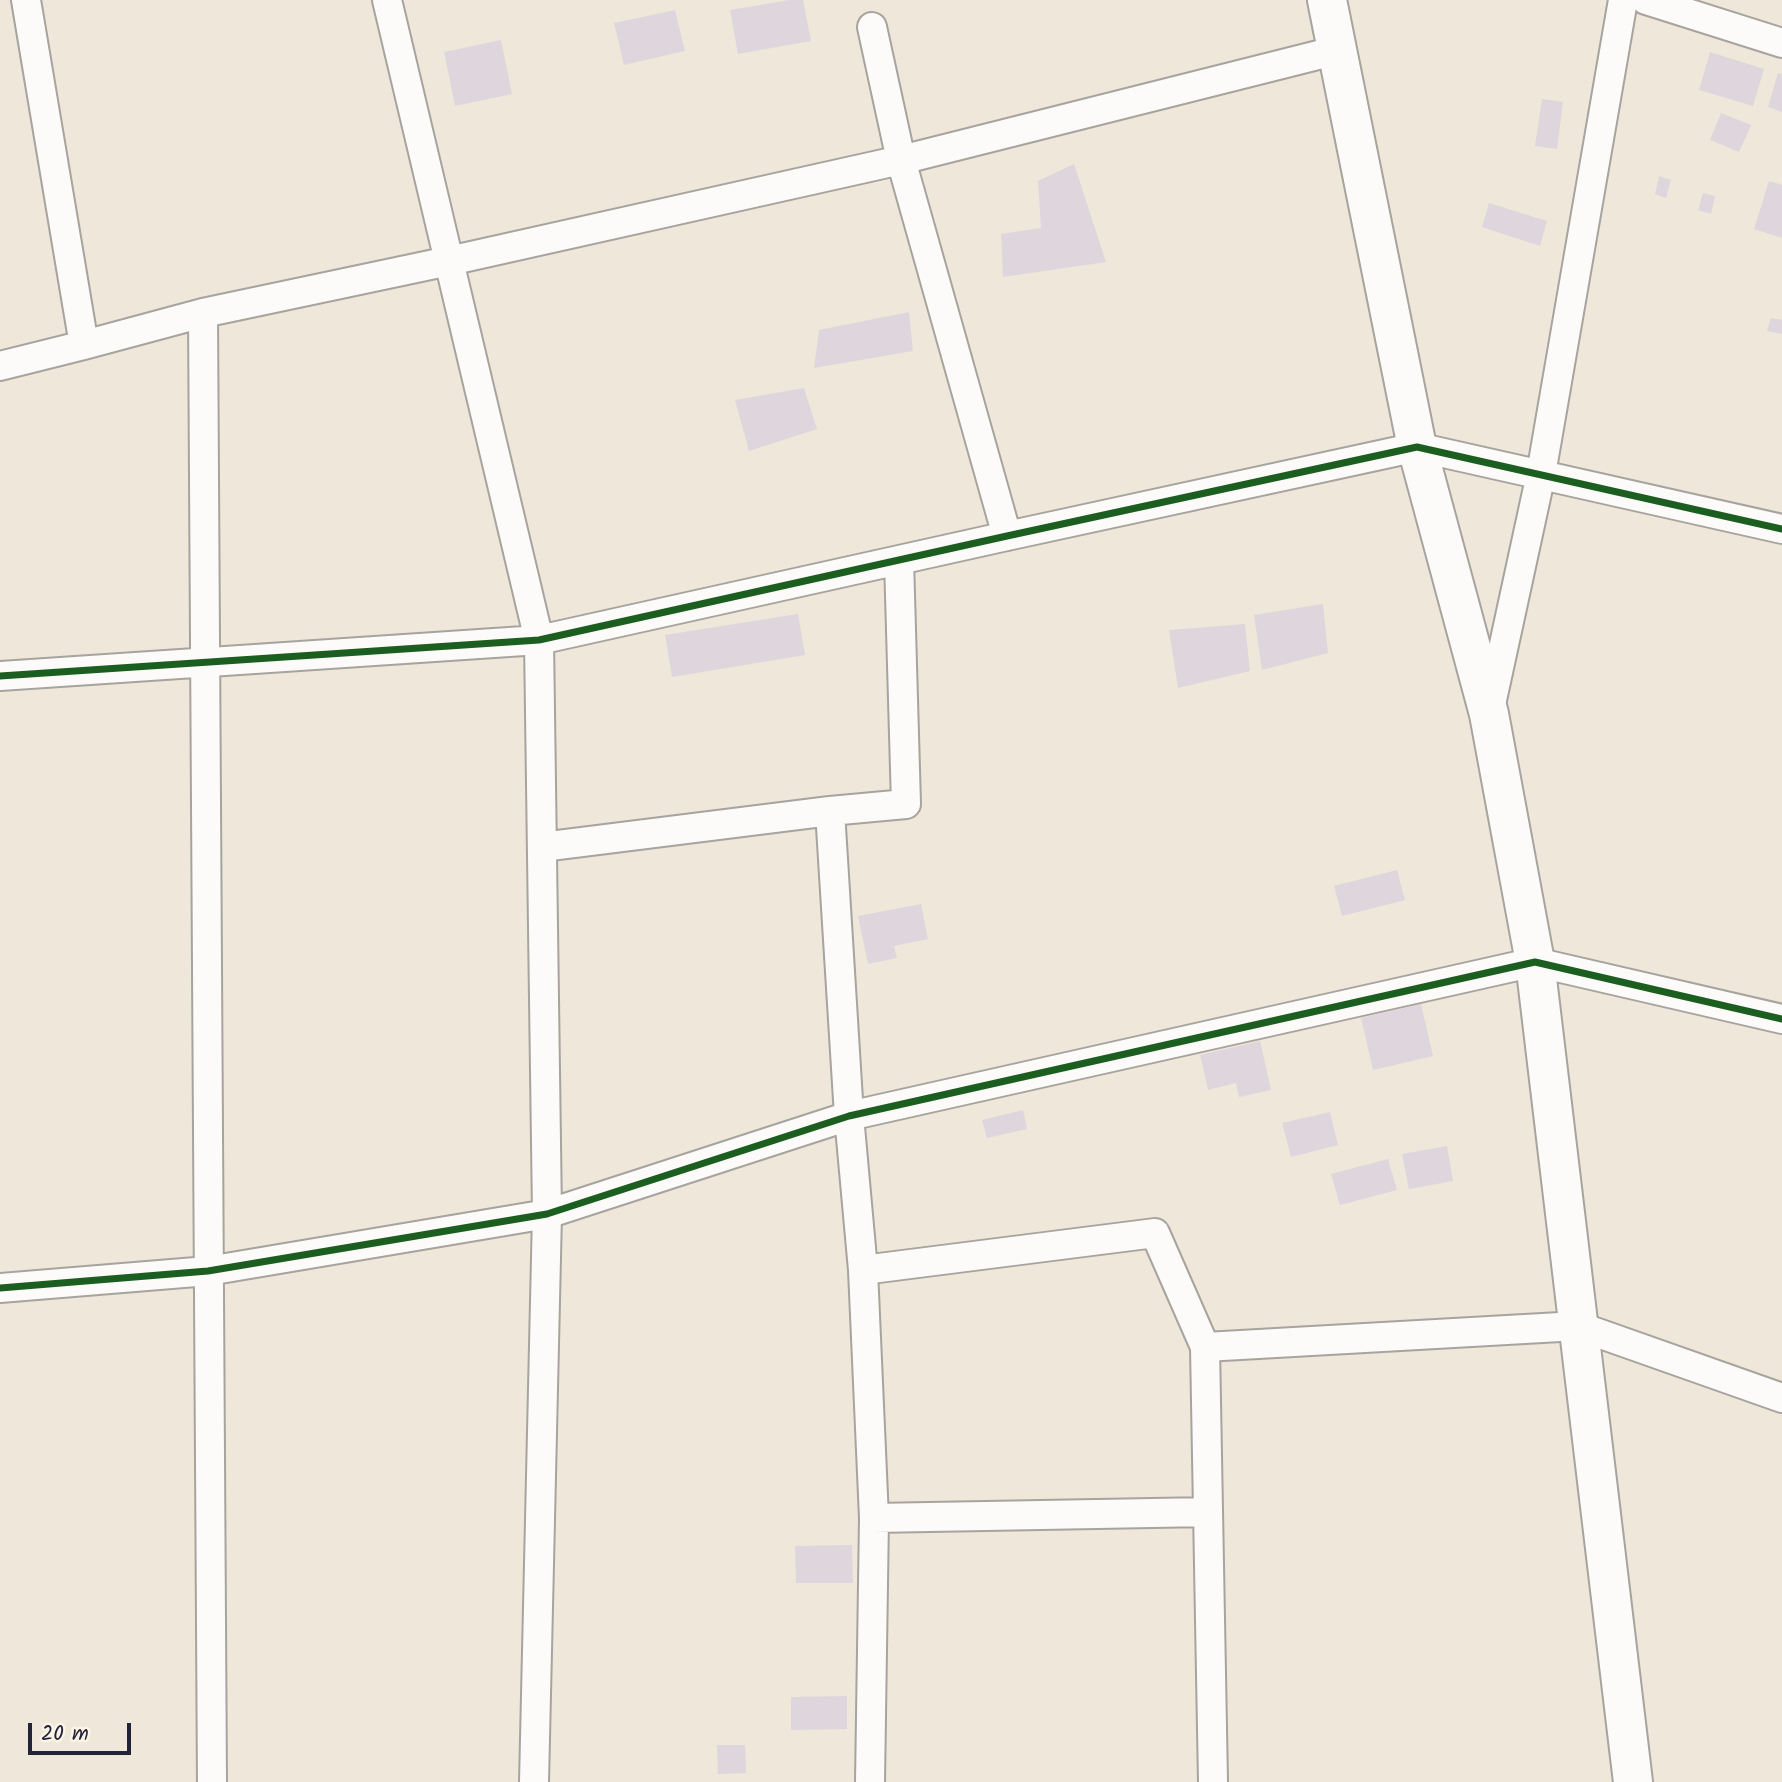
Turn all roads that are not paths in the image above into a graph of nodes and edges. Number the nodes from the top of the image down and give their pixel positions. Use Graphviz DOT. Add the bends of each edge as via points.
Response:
graph roads {
  1 [pos="26,0"];
  2 [pos="387,0"];
  3 [pos="1327,0"];
  4 [pos="1623,0"];
  5 [pos="1646,0"];
  6 [pos="872,27"];
  7 [pos="1782,43"];
  8 [pos="1338,50"];
  9 [pos="901,160"];
  10 [pos="449,261"];
  11 [pos="203,313"];
  12 [pos="84,345"];
  13 [pos="0,366"];
  14 [pos="1417,447"];
  15 [pos="1541,474"];
  16 [pos="1782,529"];
  17 [pos="1007,536"];
  18 [pos="899,560"];
  19 [pos="539,640"];
  20 [pos="205,663"];
  21 [pos="0,676"];
  22 [pos="1489,714"];
  23 [pos="830,811"];
  24 [pos="542,847"];
  25 [pos="1535,961"];
  26 [pos="1782,1019"];
  27 [pos="849,1116"];
  28 [pos="547,1214"];
  29 [pos="863,1270"];
  30 [pos="208,1271"];
  31 [pos="0,1288"];
  32 [pos="1578,1326"];
  33 [pos="1205,1347"];
  34 [pos="1782,1398"];
  35 [pos="1208,1512"];
  36 [pos="874,1518"];
  37 [pos="212,1782"];
  38 [pos="534,1782"];
  39 [pos="870,1782"];
  40 [pos="1213,1782"];
  41 [pos="1633,1782"];
  1 -- 12 [label="street"];
  2 -- 10 [label="street"];
  3 -- 8 [label="main road"];
  4 -- 15 [label="street"];
  5 -- 7 [label="street"];
  6 -- 9 [label="street"];
  8 -- 9 [label="street"];
  8 -- 14 [label="main road"];
  9 -- 10 [label="street"];
  9 -- 17 [label="street"];
  10 -- 11 [label="street"];
  10 -- 19 [label="street"];
  11 -- 12 [label="street"];
  11 -- 20 [label="street"];
  12 -- 13 [label="street"];
  14 -- 15 [label="street"];
  14 -- 17 [label="street"];
  14 -- 22 [label="main road"];
  15 -- 16 [label="street"];
  15 -- 22 [label="street"];
  17 -- 18 [label="street"];
  18 -- 19 [label="street"];
  18 -- 23 [label="street" via="906,804"];
  19 -- 20 [label="street"];
  19 -- 24 [label="street"];
  20 -- 21 [label="street"];
  20 -- 30 [label="street"];
  22 -- 25 [label="main road"];
  23 -- 24 [label="street"];
  23 -- 27 [label="street"];
  24 -- 28 [label="street"];
  25 -- 26 [label="street"];
  25 -- 27 [label="street"];
  25 -- 32 [label="main road"];
  27 -- 28 [label="street"];
  27 -- 29 [label="street"];
  28 -- 30 [label="street"];
  28 -- 38 [label="street"];
  29 -- 33 [label="street" via="1155,1233"];
  29 -- 36 [label="street"];
  30 -- 31 [label="street"];
  30 -- 37 [label="street"];
  32 -- 33 [label="street"];
  32 -- 34 [label="street"];
  32 -- 41 [label="main road"];
  33 -- 35 [label="street"];
  35 -- 36 [label="street"];
  35 -- 40 [label="street"];
  36 -- 39 [label="street"];
}
